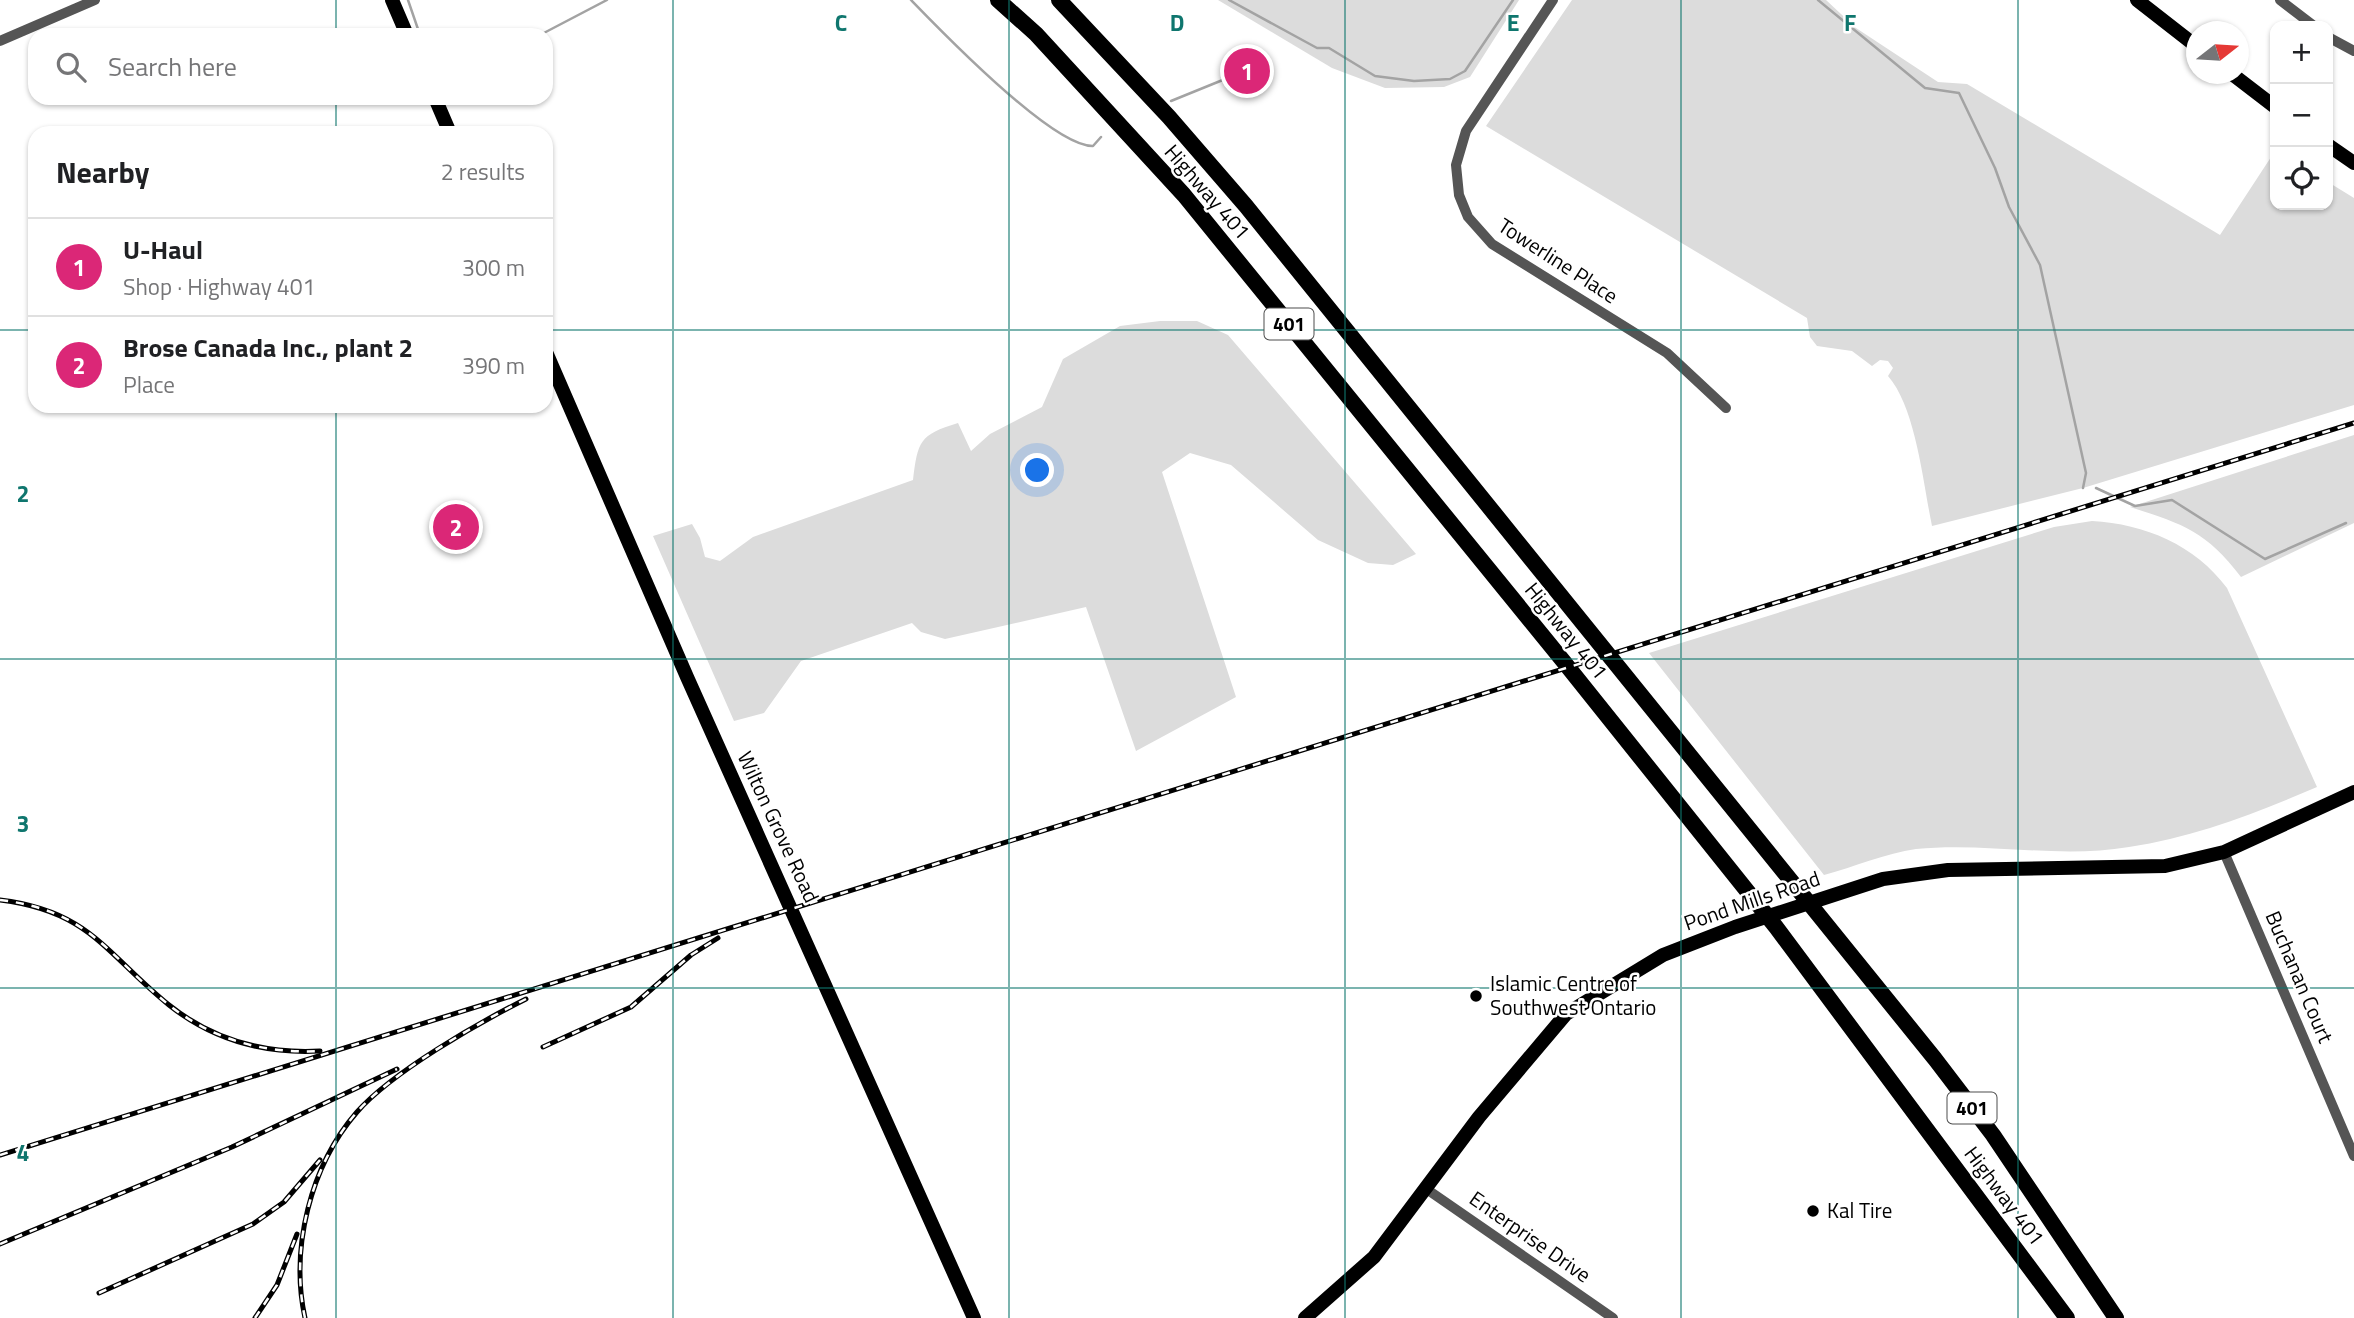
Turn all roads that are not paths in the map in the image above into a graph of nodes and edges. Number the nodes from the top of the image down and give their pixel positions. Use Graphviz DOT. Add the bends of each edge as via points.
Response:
graph roads {
  1 [pos="95,0"];
  2 [pos="392,0"];
  3 [pos="998,0"];
  4 [pos="1059,0"];
  5 [pos="1553,0"];
  6 [pos="2137,0"];
  7 [pos="2280,0"];
  8 [pos="2307,21"];
  9 [pos="30,28"];
  10 [pos="404,28"];
  11 [pos="28,29"];
  12 [pos="2186,39"];
  13 [pos="2333,40"];
  14 [pos="0,41"];
  15 [pos="2354,51"];
  16 [pos="2245,84"];
  17 [pos="2270,103"];
  18 [pos="438,105"];
  19 [pos="447,126"];
  20 [pos="2331,147"];
  21 [pos="2354,163"];
  22 [pos="553,368"];
  23 [pos="1726,408"];
  24 [pos="2354,792"];
  25 [pos="2224,852"];
  26 [pos="2354,1156"];
  27 [pos="1425,1188"];
  28 [pos="974,1318"];
  29 [pos="1305,1318"];
  30 [pos="1613,1318"];
  31 [pos="2067,1318"];
  32 [pos="2116,1318"];
  1 -- 9 [label="street"];
  2 -- 10 [label="main road"];
  3 -- 31 [label="highway, Highway 401 / 401" via="1036,34 1184,195 1569,669 1776,927"];
  4 -- 32 [label="highway, Highway 401 / 401" via="1246,206 1799,891 1993,1135"];
  5 -- 23 [label="street, Towerline Place" via="1460,142 1456,177 1465,211 1492,244 1667,353"];
  6 -- 12 [label="main road"];
  7 -- 8 [label="street"];
  11 -- 14 [label="street"];
  13 -- 15 [label="street"];
  16 -- 17 [label="main road"];
  18 -- 19 [label="main road"];
  20 -- 21 [label="main road"];
  22 -- 28 [label="main road, Wilton Grove Road"];
  24 -- 25 [label="main road, Pond Mills Road"];
  25 -- 26 [label="street, Buchanan Court"];
  25 -- 27 [label="main road, Pond Mills Road" via="2165,866 1948,870 1883,879 1663,955 1566,1014"];
  27 -- 29 [label="main road, Pond Mills Road" via="1374,1256"];
  27 -- 30 [label="street, Enterprise Drive"];
}
